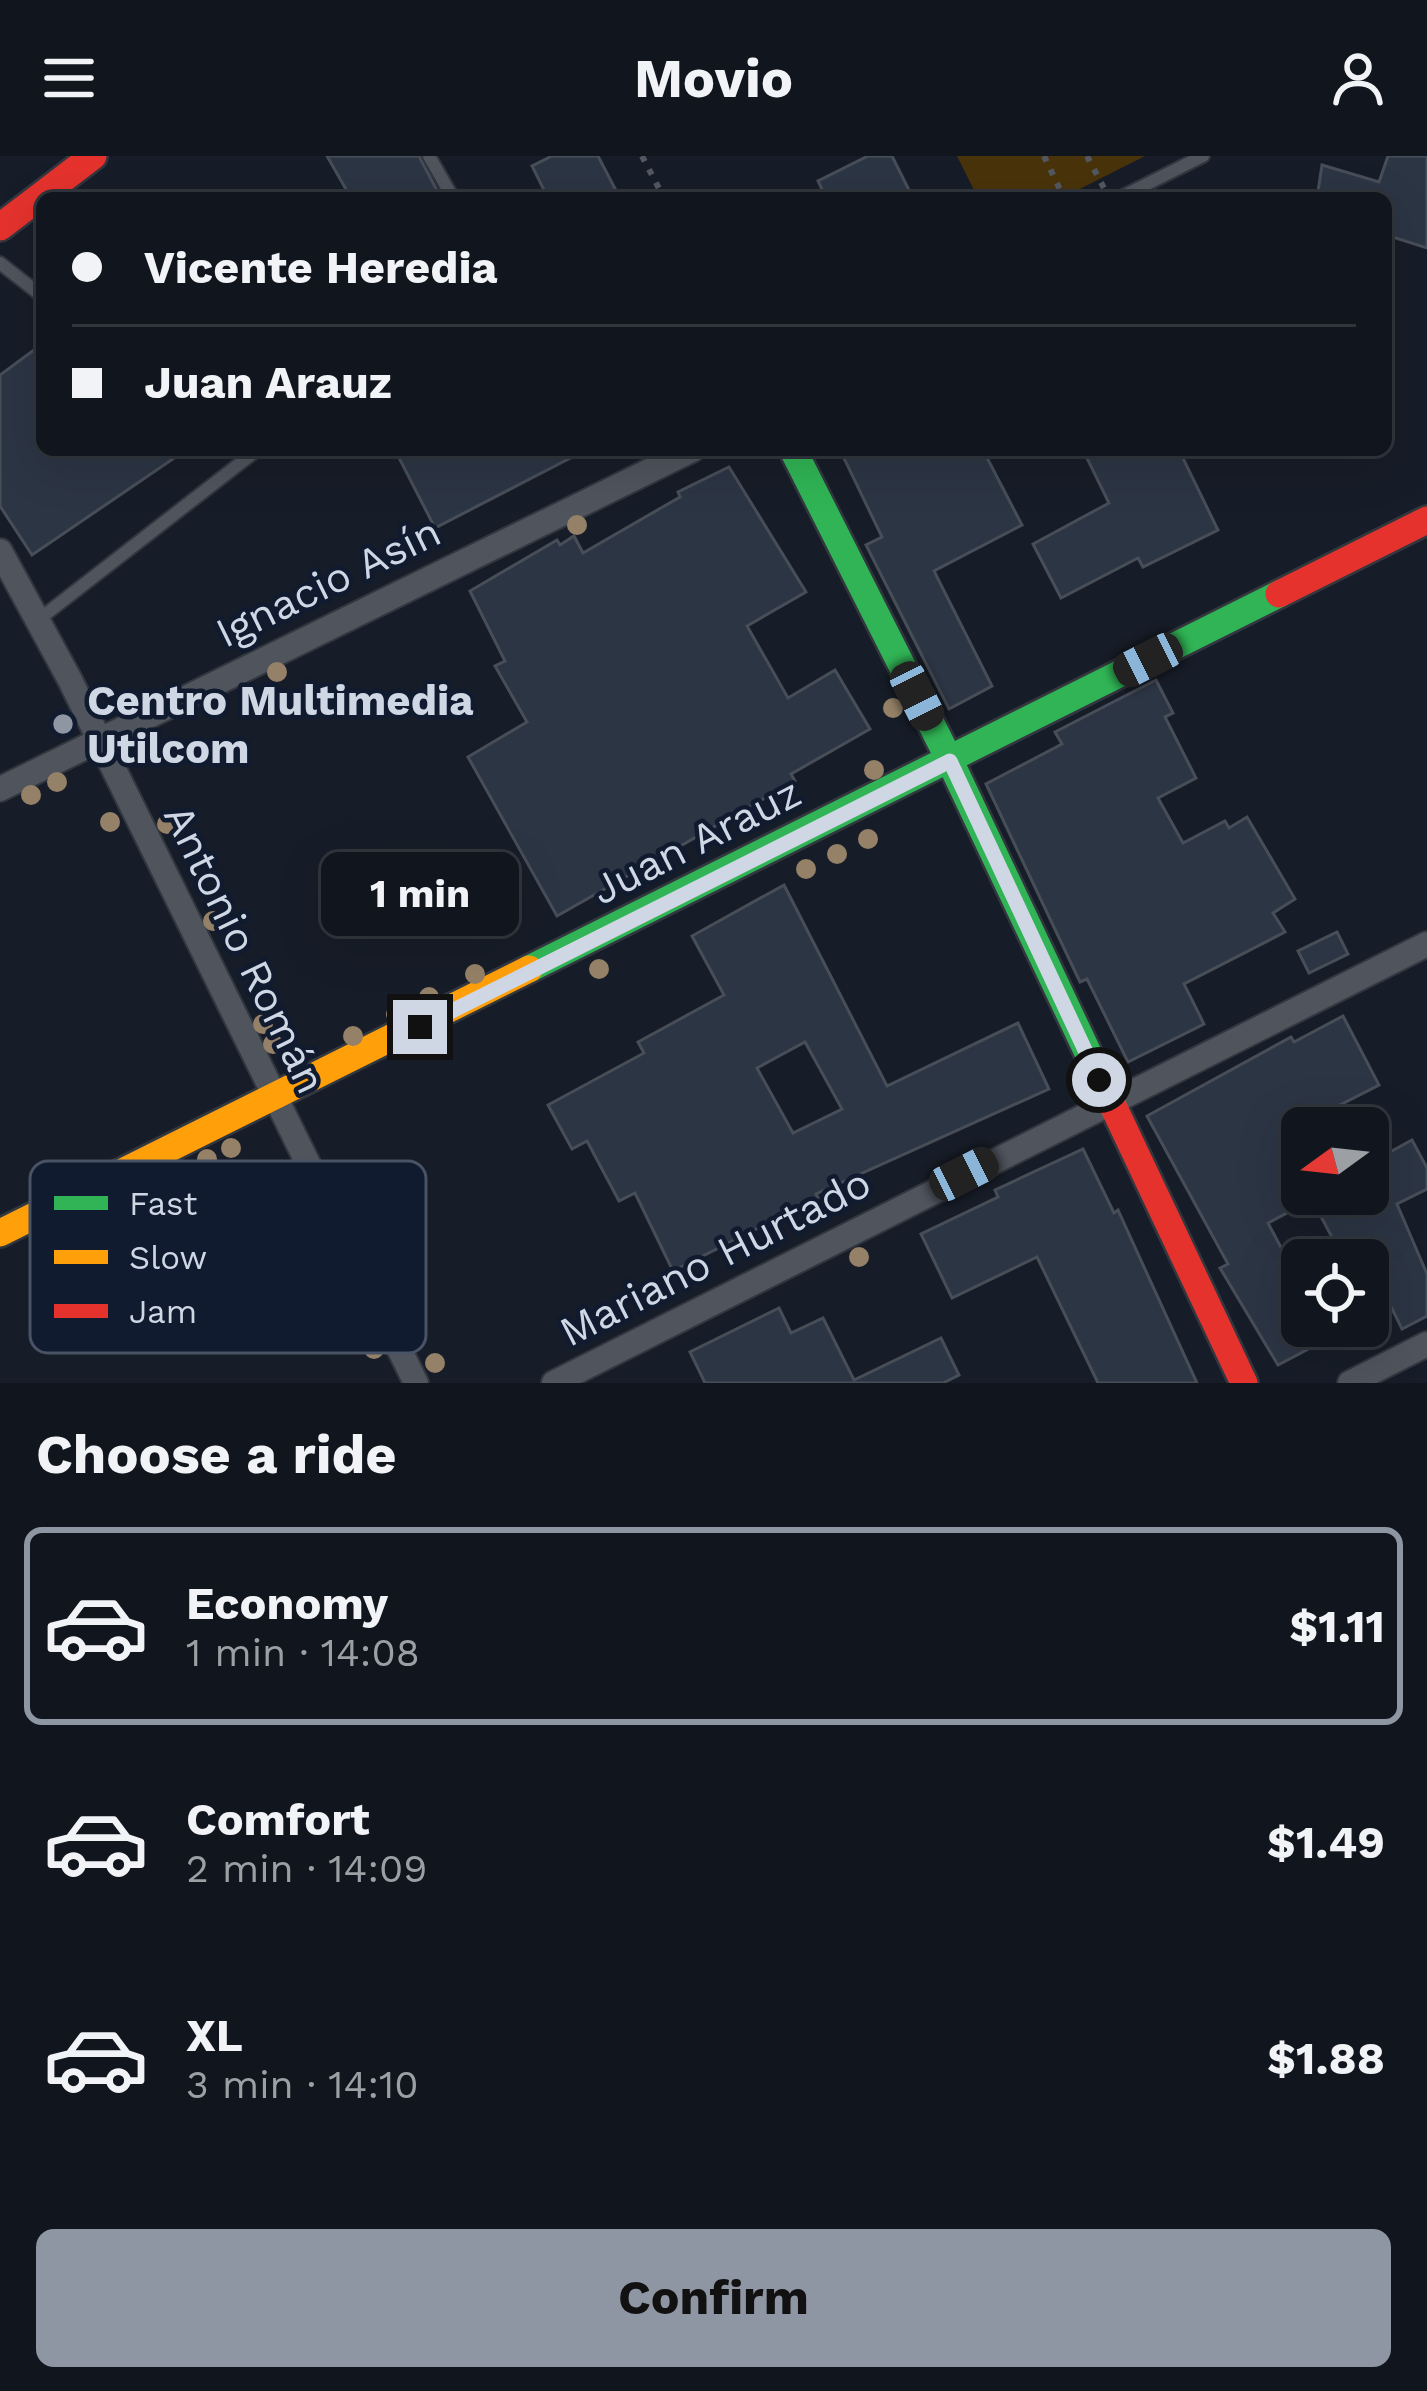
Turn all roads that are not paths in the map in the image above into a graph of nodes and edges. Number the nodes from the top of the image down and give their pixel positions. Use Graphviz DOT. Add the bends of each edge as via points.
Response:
graph roads {
  1 [pos="93,156"];
  2 [pos="429,156"];
  3 [pos="1203,156"];
  4 [pos="46,192"];
  5 [pos="450,192"];
  6 [pos="1132,192"];
  7 [pos="36,200"];
  8 [pos="0,227"];
  9 [pos="0,263"];
  10 [pos="36,291"];
  11 [pos="248,456"];
  12 [pos="680,456"];
  13 [pos="796,456"];
  14 [pos="1427,520"];
  15 [pos="0,550"];
  16 [pos="37,620"];
  17 [pos="98,736"];
  18 [pos="950,761"];
  19 [pos="0,789"];
  20 [pos="1427,944"];
  21 [pos="275,1100"];
  22 [pos="1109,1100"];
  23 [pos="148,1161"];
  24 [pos="305,1161"];
  25 [pos="30,1218"];
  26 [pos="0,1232"];
  27 [pos="1427,1344"];
  28 [pos="401,1353"];
  29 [pos="416,1383"];
  30 [pos="554,1383"];
  31 [pos="1244,1383"];
  32 [pos="1350,1383"];
  1 -- 4 [label="street"];
  2 -- 5 [label="lane"];
  3 -- 6 [label="lane"];
  7 -- 8 [label="street"];
  9 -- 10 [label="lane"];
  11 -- 16 [label="lane"];
  12 -- 17 [label="street, Ignacio Asín"];
  13 -- 18 [label="street"];
  14 -- 18 [label="street, Juan Arauz"];
  15 -- 16 [label="street, Antonio Román"];
  16 -- 17 [label="street, Antonio Román"];
  17 -- 19 [label="street, Ignacio Asín"];
  17 -- 21 [label="street, Antonio Román"];
  18 -- 21 [label="street, Juan Arauz"];
  18 -- 22 [label="street"];
  20 -- 22 [label="street, Mariano Hurtado"];
  21 -- 23 [label="street, Juan Arauz"];
  21 -- 24 [label="street, Antonio Román"];
  22 -- 30 [label="street, Mariano Hurtado"];
  22 -- 31 [label="street"];
  25 -- 26 [label="street, Juan Arauz"];
  27 -- 32 [label="street"];
  28 -- 29 [label="street, Antonio Román"];
}
